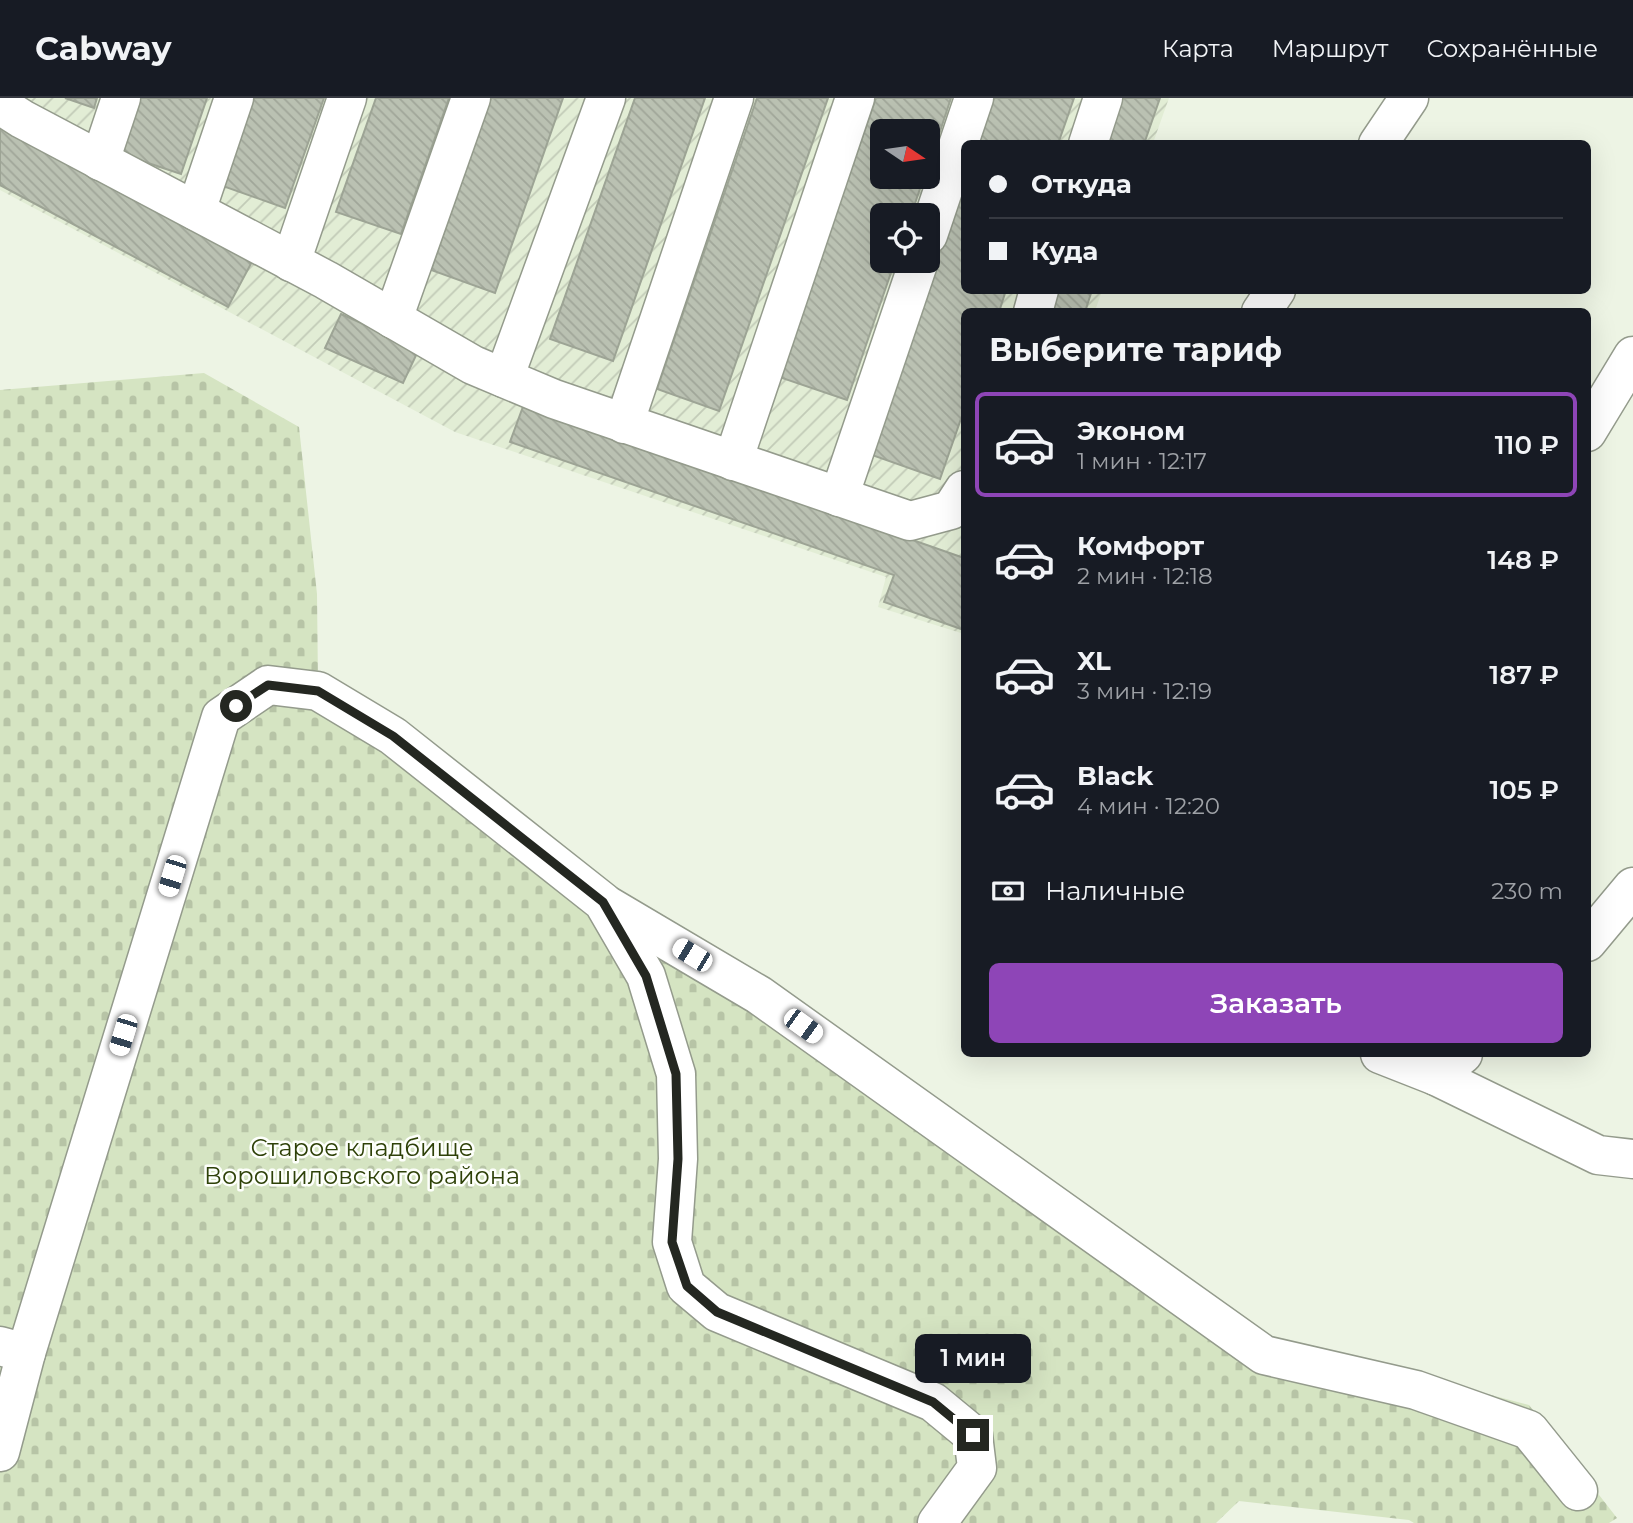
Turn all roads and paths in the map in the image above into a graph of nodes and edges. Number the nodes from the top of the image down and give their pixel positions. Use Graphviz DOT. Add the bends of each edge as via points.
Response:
graph roads {
  1 [pos="121,98"];
  2 [pos="234,98"];
  3 [pos="347,98"];
  4 [pos="471,98"];
  5 [pos="606,98"];
  6 [pos="734,98"];
  7 [pos="855,98"];
  8 [pos="974,98"];
  9 [pos="1103,98"];
  10 [pos="1409,98"];
  11 [pos="0,105"];
  12 [pos="1089,140"];
  13 [pos="1381,140"];
  14 [pos="100,161"];
  15 [pos="939,203"];
  16 [pos="196,211"];
  17 [pos="291,262"];
  18 [pos="915,273"];
  19 [pos="393,319"];
  20 [pos="1633,356"];
  21 [pos="504,378"];
  22 [pos="625,424"];
  23 [pos="1591,425"];
  24 [pos="733,461"];
  25 [pos="961,495"];
  26 [pos="839,497"];
  27 [pos="1633,887"];
  28 [pos="603,902"];
  29 [pos="1591,937"];
  30 [pos="1399,1057"];
  31 [pos="1449,1065"];
  32 [pos="1633,1158"];
  33 [pos="13,1350"];
  34 [pos="0,1452"];
  35 [pos="1578,1491"];
  36 [pos="937,1523"];
  1 -- 14 [label="lane"];
  2 -- 16 [label="lane"];
  3 -- 17 [label="lane"];
  4 -- 19 [label="lane"];
  5 -- 21 [label="lane"];
  6 -- 22 [label="lane"];
  7 -- 24 [label="lane"];
  8 -- 15 [label="lane"];
  9 -- 12 [label="lane"];
  10 -- 13 [label="lane"];
  11 -- 14 [label="lane"];
  14 -- 16 [label="lane"];
  16 -- 17 [label="lane"];
  17 -- 19 [label="lane"];
  18 -- 26 [label="lane"];
  19 -- 21 [label="lane"];
  20 -- 23 [label="lane"];
  21 -- 22 [label="lane"];
  22 -- 24 [label="lane"];
  24 -- 26 [label="lane"];
  25 -- 26 [label="lane" via="951,510 910,522"];
  27 -- 29 [label="lane"];
  28 -- 33 [label="lane" via="393,736 318,691 268,685 221,717"];
  28 -- 35 [label="lane" via="759,995 1264,1354 1416,1390 1529,1430"];
  28 -- 36 [label="lane" via="646,976 676,1074 678,1159 672,1242 687,1286 717,1312 933,1402 973,1435 977,1468"];
  30 -- 31 [label="lane"];
  31 -- 32 [label="lane" via="1598,1156"];
  33 -- 34 [label="lane"];
}
